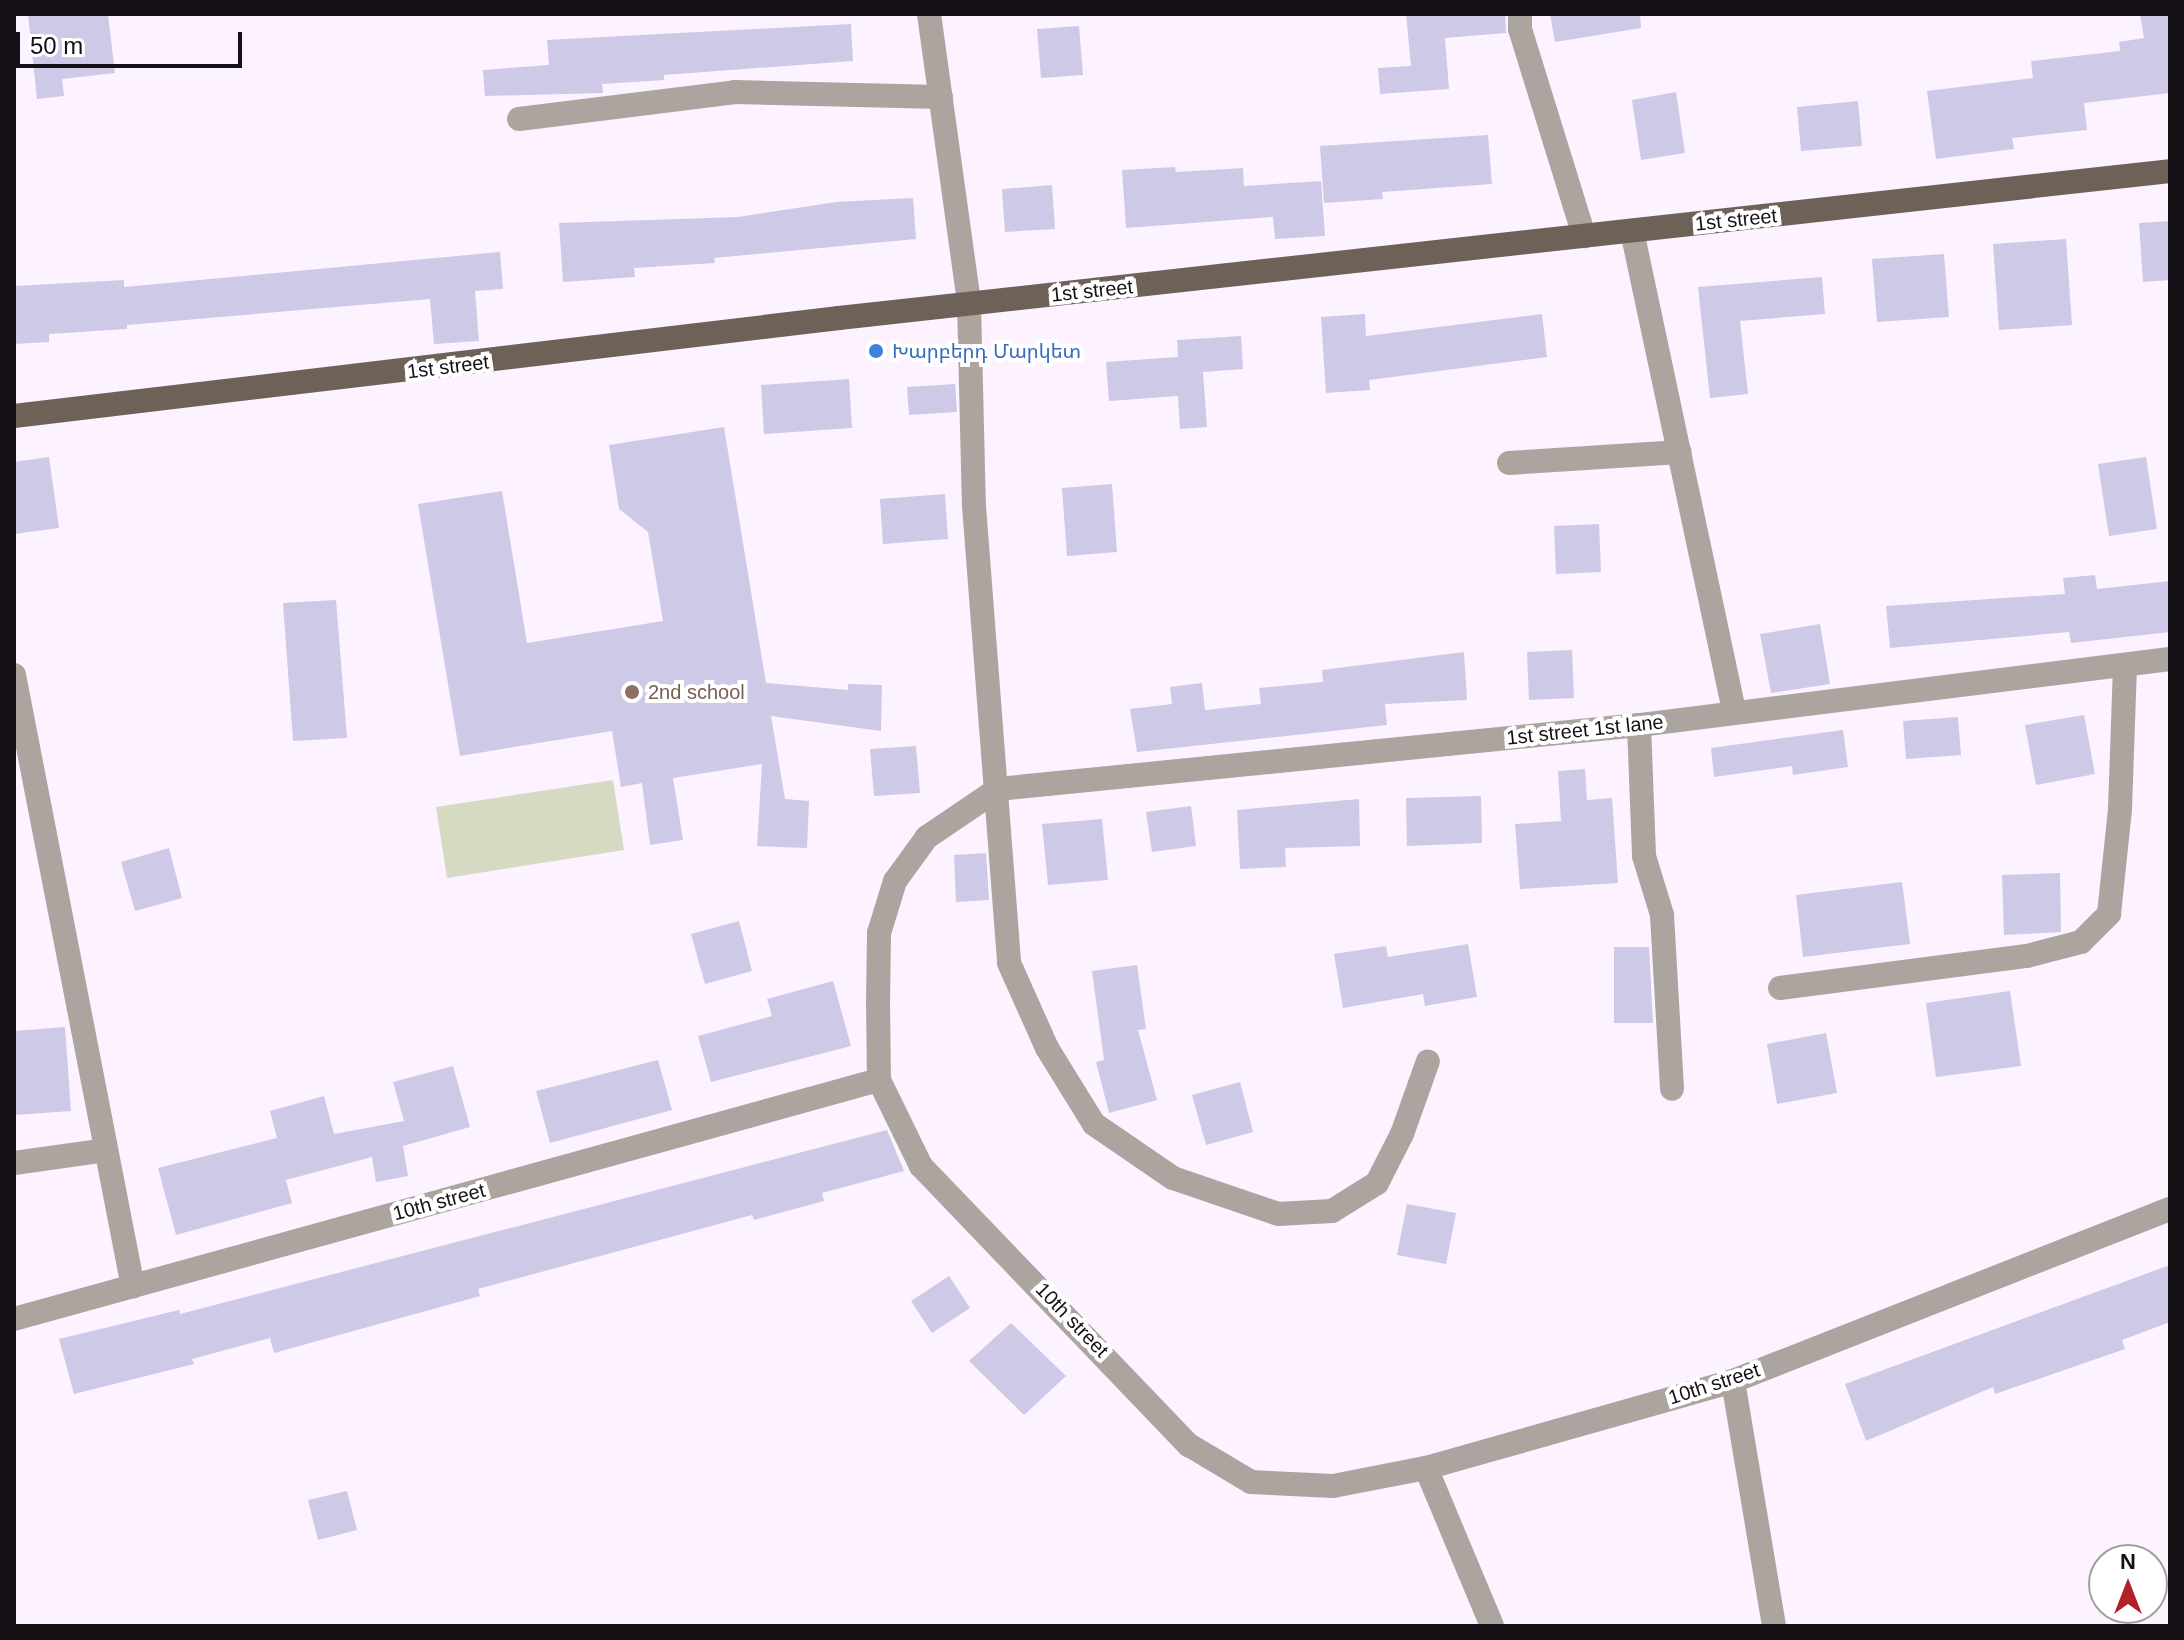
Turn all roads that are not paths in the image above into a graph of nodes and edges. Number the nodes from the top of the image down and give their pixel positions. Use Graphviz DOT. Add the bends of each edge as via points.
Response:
graph roads {
  1 [pos="929,14"];
  2 [pos="1520,14"];
  3 [pos="941,97"];
  4 [pos="519,119"];
  5 [pos="2170,171"];
  6 [pos="1632,231"];
  7 [pos="1584,236"];
  8 [pos="969,304"];
  9 [pos="14,416"];
  10 [pos="1680,452"];
  11 [pos="1509,463"];
  12 [pos="2170,659"];
  13 [pos="2125,667"];
  14 [pos="14,675"];
  15 [pos="1734,711"];
  16 [pos="1639,725"];
  17 [pos="998,789"];
  18 [pos="1780,988"];
  19 [pos="1428,1061"];
  20 [pos="879,1080"];
  21 [pos="1672,1089"];
  22 [pos="106,1150"];
  23 [pos="14,1163"];
  24 [pos="2170,1209"];
  25 [pos="133,1287"];
  26 [pos="14,1319"];
  27 [pos="1733,1381"];
  28 [pos="1426,1468"];
  29 [pos="1492,1626"];
  30 [pos="1774,1626"];
  1 -- 3 [label="street"];
  2 -- 7 [label="street"];
  3 -- 4 [label="street" via="735,92"];
  3 -- 8 [label="street"];
  5 -- 6 [label="main road, 1st street"];
  6 -- 7 [label="main road, 1st street"];
  6 -- 10 [label="street"];
  7 -- 8 [label="main road, 1st street"];
  8 -- 9 [label="main road, 1st street"];
  8 -- 17 [label="street" via="974,506"];
  10 -- 11 [label="street"];
  10 -- 15 [label="street"];
  12 -- 13 [label="street, 1st street 1st lane"];
  13 -- 15 [label="street, 1st street 1st lane"];
  13 -- 18 [label="street" via="2120,809 2109,914 2081,942 2027,956"];
  14 -- 22 [label="street"];
  15 -- 16 [label="street, 1st street 1st lane"];
  16 -- 17 [label="street, 1st street 1st lane"];
  16 -- 21 [label="street" via="1644,856 1662,915"];
  17 -- 19 [label="street" via="1009,963 1034,1020 1094,1124 1173,1178 1278,1214 1332,1211 1377,1183 1402,1134"];
  17 -- 20 [label="street" via="927,837 895,881 879,933"];
  20 -- 25 [label="street, 10th street"];
  20 -- 28 [label="street, 10th street" via="921,1166 1189,1445 1251,1482 1333,1486"];
  22 -- 23 [label="street"];
  22 -- 25 [label="street"];
  24 -- 27 [label="street, 10th street"];
  25 -- 26 [label="street, 10th street"];
  27 -- 28 [label="street, 10th street"];
  27 -- 30 [label="street"];
  28 -- 29 [label="street"];
}
